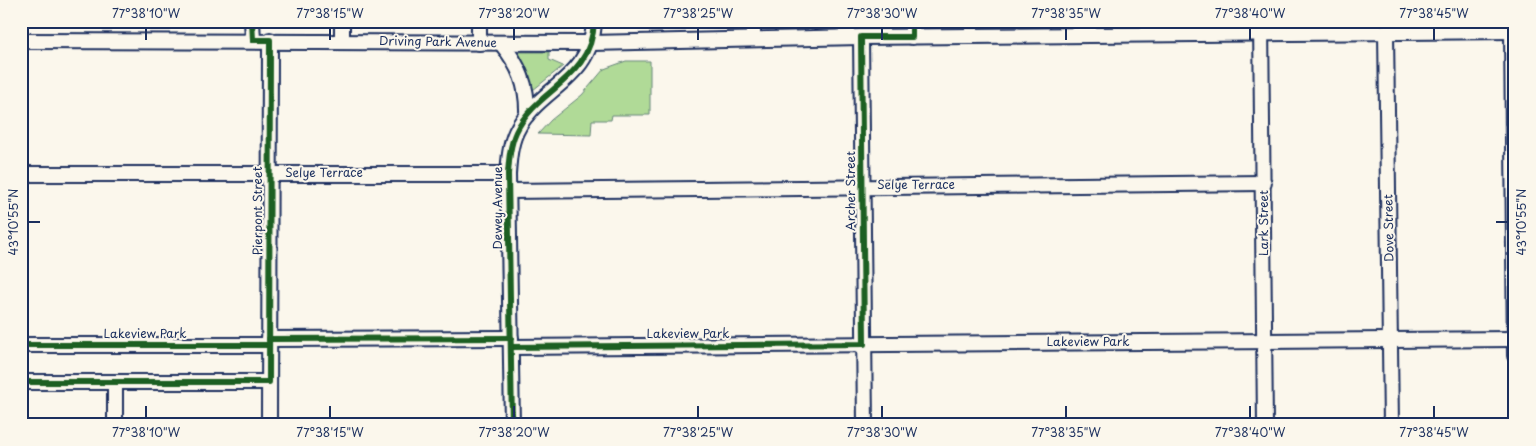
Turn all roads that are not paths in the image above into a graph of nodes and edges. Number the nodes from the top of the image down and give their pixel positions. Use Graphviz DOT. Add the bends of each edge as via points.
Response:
graph roads {
  1 [pos="252,21"];
  2 [pos="342,21"];
  3 [pos="479,21"];
  4 [pos="594,21"];
  5 [pos="753,21"];
  6 [pos="912,21"];
  7 [pos="1426,26"];
  8 [pos="1085,28"];
  9 [pos="1261,28"];
  10 [pos="1513,31"];
  11 [pos="1386,32"];
  12 [pos="861,37"];
  13 [pos="912,37"];
  14 [pos="753,39"];
  15 [pos="252,40"];
  16 [pos="270,40"];
  17 [pos="21,41"];
  18 [pos="342,41"];
  19 [pos="479,43"];
  20 [pos="501,43"];
  21 [pos="591,43"];
  22 [pos="527,115"];
  23 [pos="270,173"];
  24 [pos="21,174"];
  25 [pos="508,174"];
  26 [pos="1264,183"];
  27 [pos="863,186"];
  28 [pos="508,191"];
  29 [pos="1515,339"];
  30 [pos="1390,340"];
  31 [pos="1265,341"];
  32 [pos="269,342"];
  33 [pos="512,343"];
  34 [pos="864,344"];
  35 [pos="21,345"];
  36 [pos="1515,356"];
  37 [pos="21,382"];
  38 [pos="115,382"];
  39 [pos="269,382"];
  40 [pos="115,425"];
  41 [pos="269,425"];
  42 [pos="512,425"];
  43 [pos="865,425"];
  44 [pos="1265,425"];
  45 [pos="1391,425"];
  1 -- 15 [label="street"];
  2 -- 18 [label="street"];
  3 -- 19 [label="street"];
  4 -- 21 [label="street, Dewey Avenue"];
  5 -- 14 [label="street"];
  6 -- 13 [label="street"];
  7 -- 10 [label="street, Driving Park Avenue"];
  7 -- 11 [label="street, Driving Park Avenue"];
  8 -- 9 [label="street, Driving Park Avenue"];
  8 -- 13 [label="street, Driving Park Avenue"];
  9 -- 11 [label="street, Driving Park Avenue"];
  9 -- 26 [label="street, Lark Street"];
  10 -- 29 [label="street"];
  11 -- 30 [label="street, Dove Street"];
  12 -- 13 [label="street, Driving Park Avenue"];
  12 -- 14 [label="street, Driving Park Avenue"];
  12 -- 27 [label="street, Archer Street"];
  14 -- 21 [label="street, Driving Park Avenue"];
  15 -- 16 [label="street, Driving Park Avenue"];
  15 -- 17 [label="street, Driving Park Avenue"];
  16 -- 18 [label="street, Driving Park Avenue"];
  16 -- 23 [label="street, Pierpont Street"];
  18 -- 19 [label="street, Driving Park Avenue"];
  19 -- 20 [label="street, Driving Park Avenue"];
  20 -- 21 [label="street, Driving Park Avenue"];
  20 -- 22 [label="street" via="513,57 525,84"];
  21 -- 22 [label="street, Dewey Avenue" via="578,68"];
  22 -- 25 [label="street, Dewey Avenue" via="513,140"];
  23 -- 24 [label="street, Selye Terrace"];
  23 -- 25 [label="street, Selye Terrace"];
  23 -- 32 [label="street, Pierpont Street"];
  25 -- 28 [label="street, Dewey Avenue"];
  26 -- 27 [label="street, Selye Terrace"];
  26 -- 31 [label="street, Lark Street"];
  27 -- 28 [label="street, Selye Terrace"];
  27 -- 34 [label="street, Archer Street"];
  28 -- 33 [label="street, Dewey Avenue"];
  29 -- 30 [label="street, Lakeview Park"];
  29 -- 36 [label="street"];
  30 -- 31 [label="street, Lakeview Park"];
  30 -- 45 [label="street, Dove Street"];
  31 -- 34 [label="street, Lakeview Park"];
  31 -- 44 [label="street, Lark Street"];
  32 -- 33 [label="street, Lakeview Park"];
  32 -- 35 [label="street, Lakeview Park"];
  32 -- 39 [label="street, Pierpont Street"];
  33 -- 34 [label="street, Lakeview Park"];
  33 -- 42 [label="street, Dewey Avenue"];
  34 -- 43 [label="street, Archer Street"];
  37 -- 38 [label="street"];
  38 -- 39 [label="street"];
  38 -- 40 [label="street"];
  39 -- 41 [label="street, Pierpont Street"];
}
